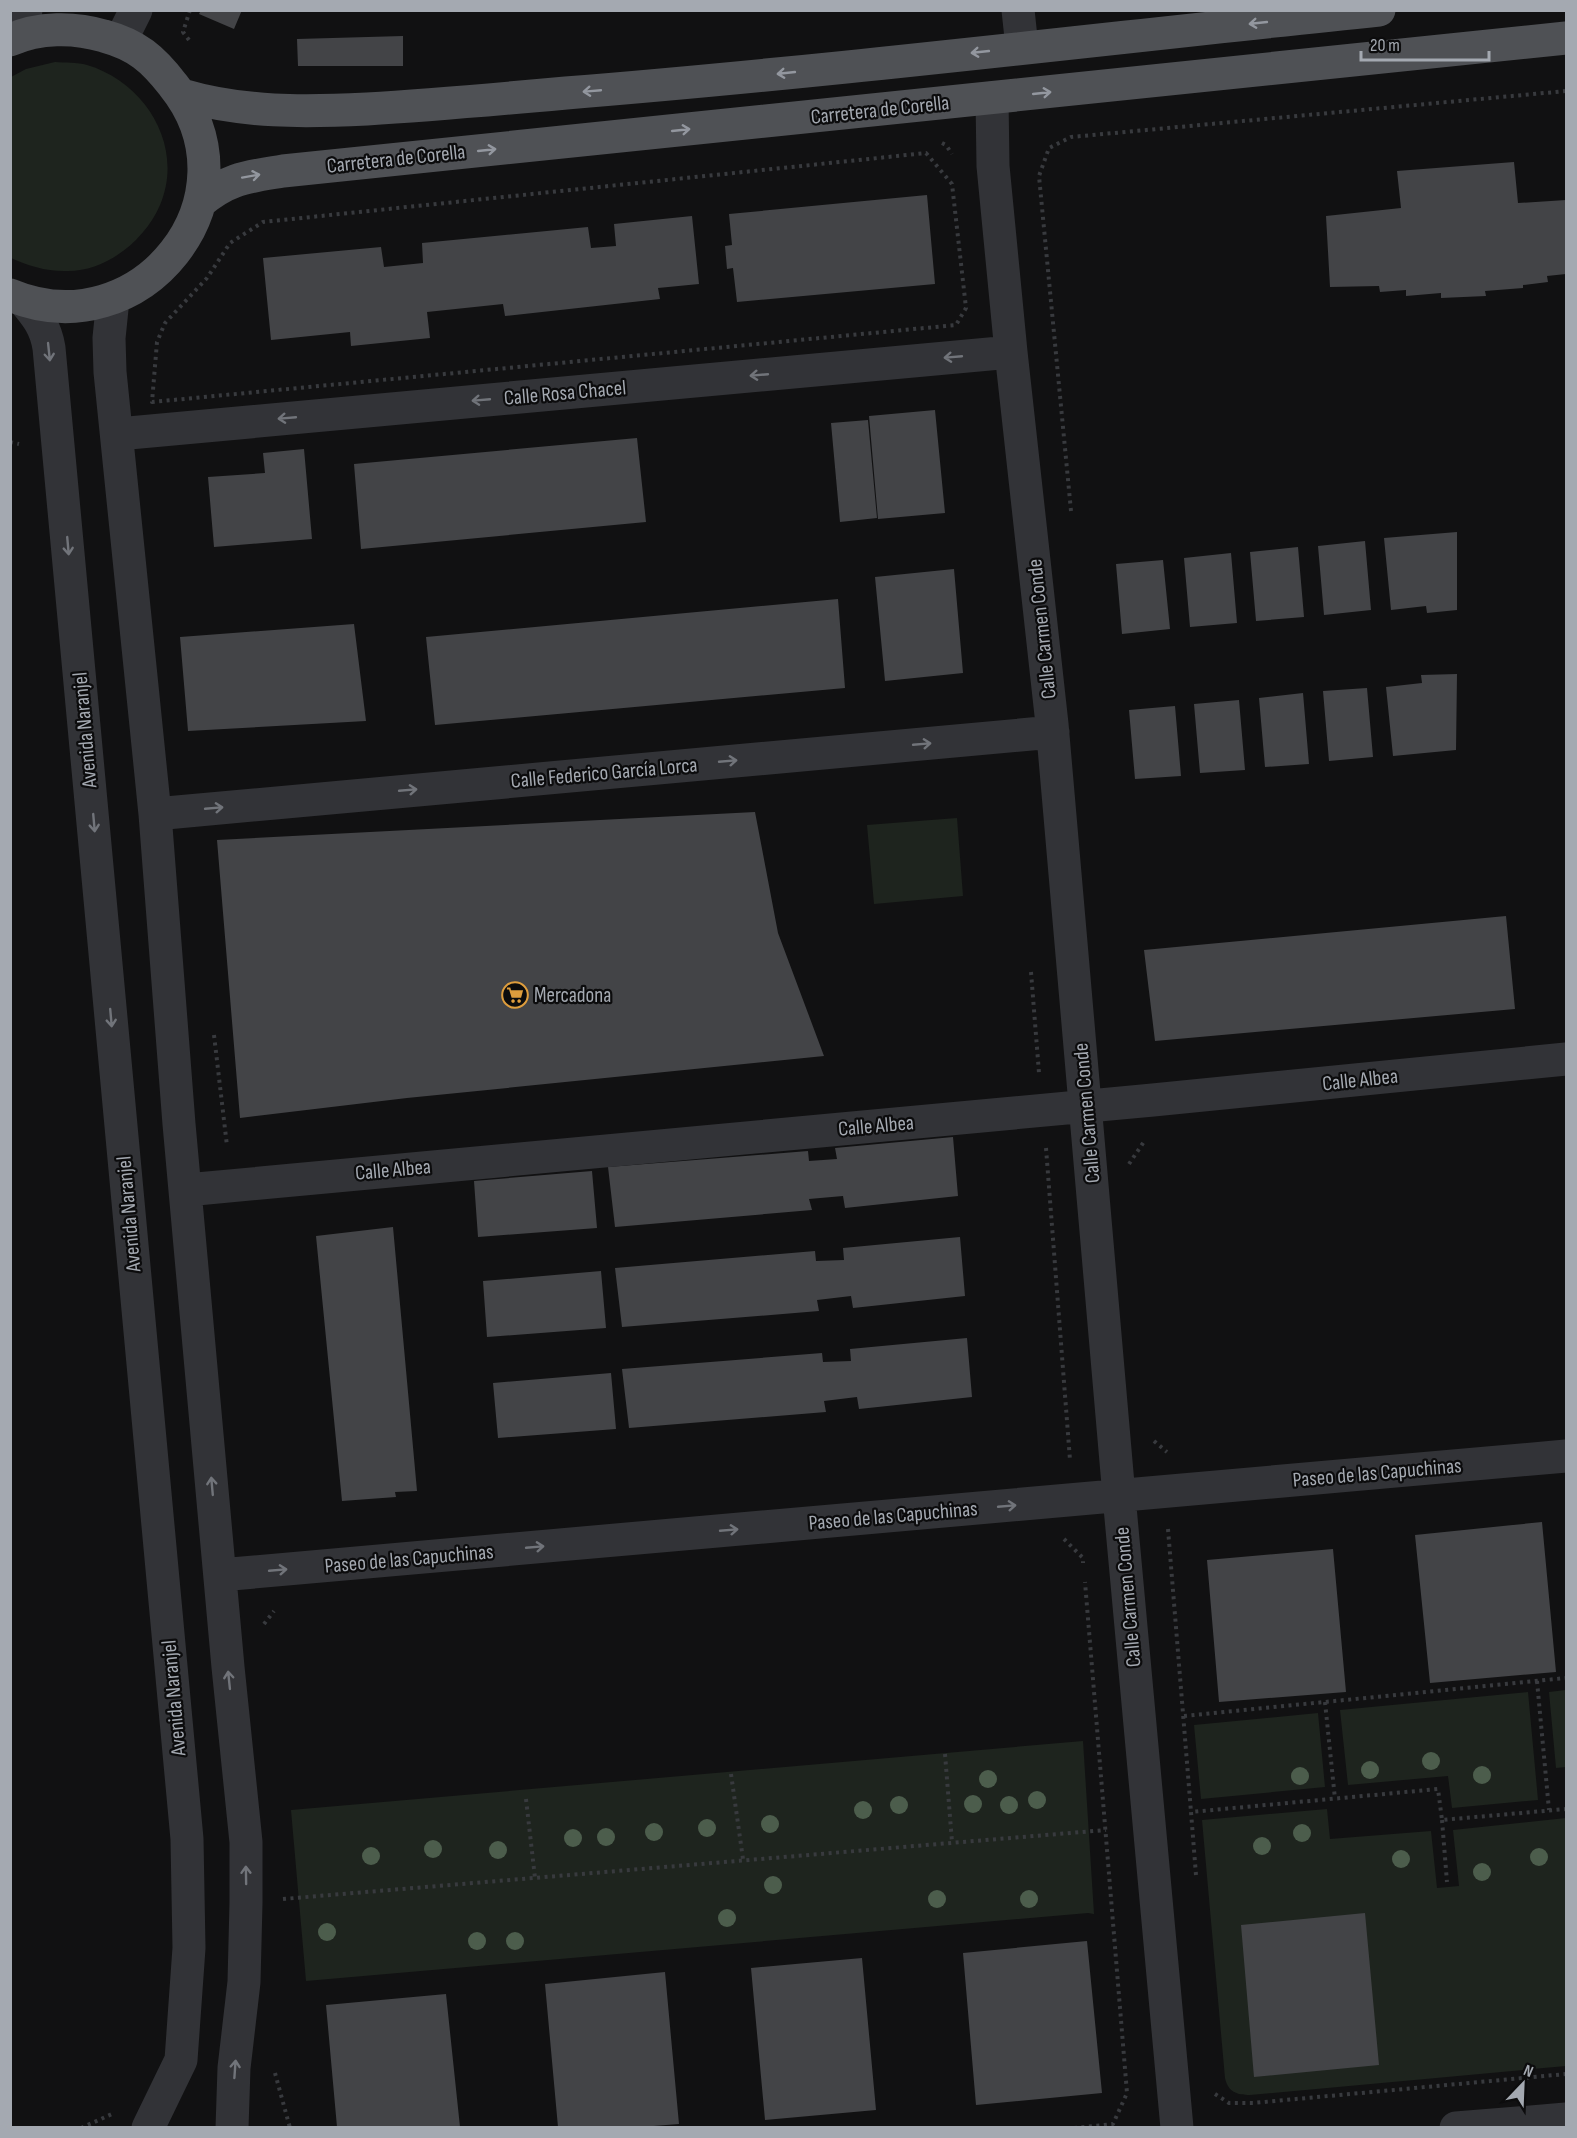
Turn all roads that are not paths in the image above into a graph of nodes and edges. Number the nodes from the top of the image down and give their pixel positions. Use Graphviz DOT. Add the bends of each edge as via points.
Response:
graph roads {
  1 [pos="136,10"];
  2 [pos="1018,10"];
  3 [pos="1379,10"];
  4 [pos="18,29"];
  5 [pos="1566,38"];
  6 [pos="121,40"];
  7 [pos="1022,47"];
  8 [pos="182,95"];
  9 [pos="992,98"];
  10 [pos="200,202"];
  11 [pos="17,298"];
  12 [pos="114,299"];
  13 [pos="1011,352"];
  14 [pos="118,434"];
  15 [pos="1053,732"];
  16 [pos="155,814"];
  17 [pos="1566,1059"];
  18 [pos="1086,1107"];
  19 [pos="186,1190"];
  20 [pos="1566,1456"];
  21 [pos="1119,1496"];
  22 [pos="220,1575"];
  23 [pos="1566,2119"];
  24 [pos="148,2127"];
  25 [pos="232,2127"];
  26 [pos="1177,2127"];
  27 [pos="1456,2127"];
  1 -- 6 [label="street"];
  2 -- 7 [label="street"];
  3 -- 7 [label="main road, one-way"];
  4 -- 6 [label="main road" via="87,31"];
  9 -- 5 [label="main road, Carretera de Corella, one-way"];
  6 -- 8 [label="main road" via="154,61"];
  7 -- 8 [label="main road, one-way" via="700,82 396,107 255,110"];
  8 -- 10 [label="main road" via="198,125 205,164"];
  10 -- 9 [label="main road, Carretera de Corella, one-way" via="217,188 241,178 283,171"];
  9 -- 13 [label="street, Calle Carmen Conde" via="993,166"];
  10 -- 12 [label="main road" via="191,227 166,264 139,286"];
  11 -- 12 [label="main road" via="69,307"];
  11 -- 24 [label="street, Avenida Naranjel, one-way" via="38,317 50,348 187,1839 189,1948 181,2060"];
  12 -- 14 [label="street" via="109,356"];
  13 -- 14 [label="street, Calle Rosa Chacel, one-way"];
  13 -- 15 [label="street, Calle Carmen Conde"];
  14 -- 16 [label="street"];
  16 -- 15 [label="street, Calle Federico García Lorca, one-way"];
  15 -- 18 [label="street, Calle Carmen Conde"];
  16 -- 19 [label="street"];
  17 -- 18 [label="street, Calle Albea"];
  18 -- 19 [label="street, Calle Albea"];
  18 -- 21 [label="street, Calle Carmen Conde"];
  22 -- 19 [label="street, one-way"];
  20 -- 21 [label="street, Paseo de las Capuchinas"];
  22 -- 21 [label="street, Paseo de las Capuchinas, one-way"];
  21 -- 26 [label="street, Calle Carmen Conde"];
  25 -- 22 [label="street, one-way" via="243,1982 246,1842"];
  23 -- 27 [label="street"];
}
